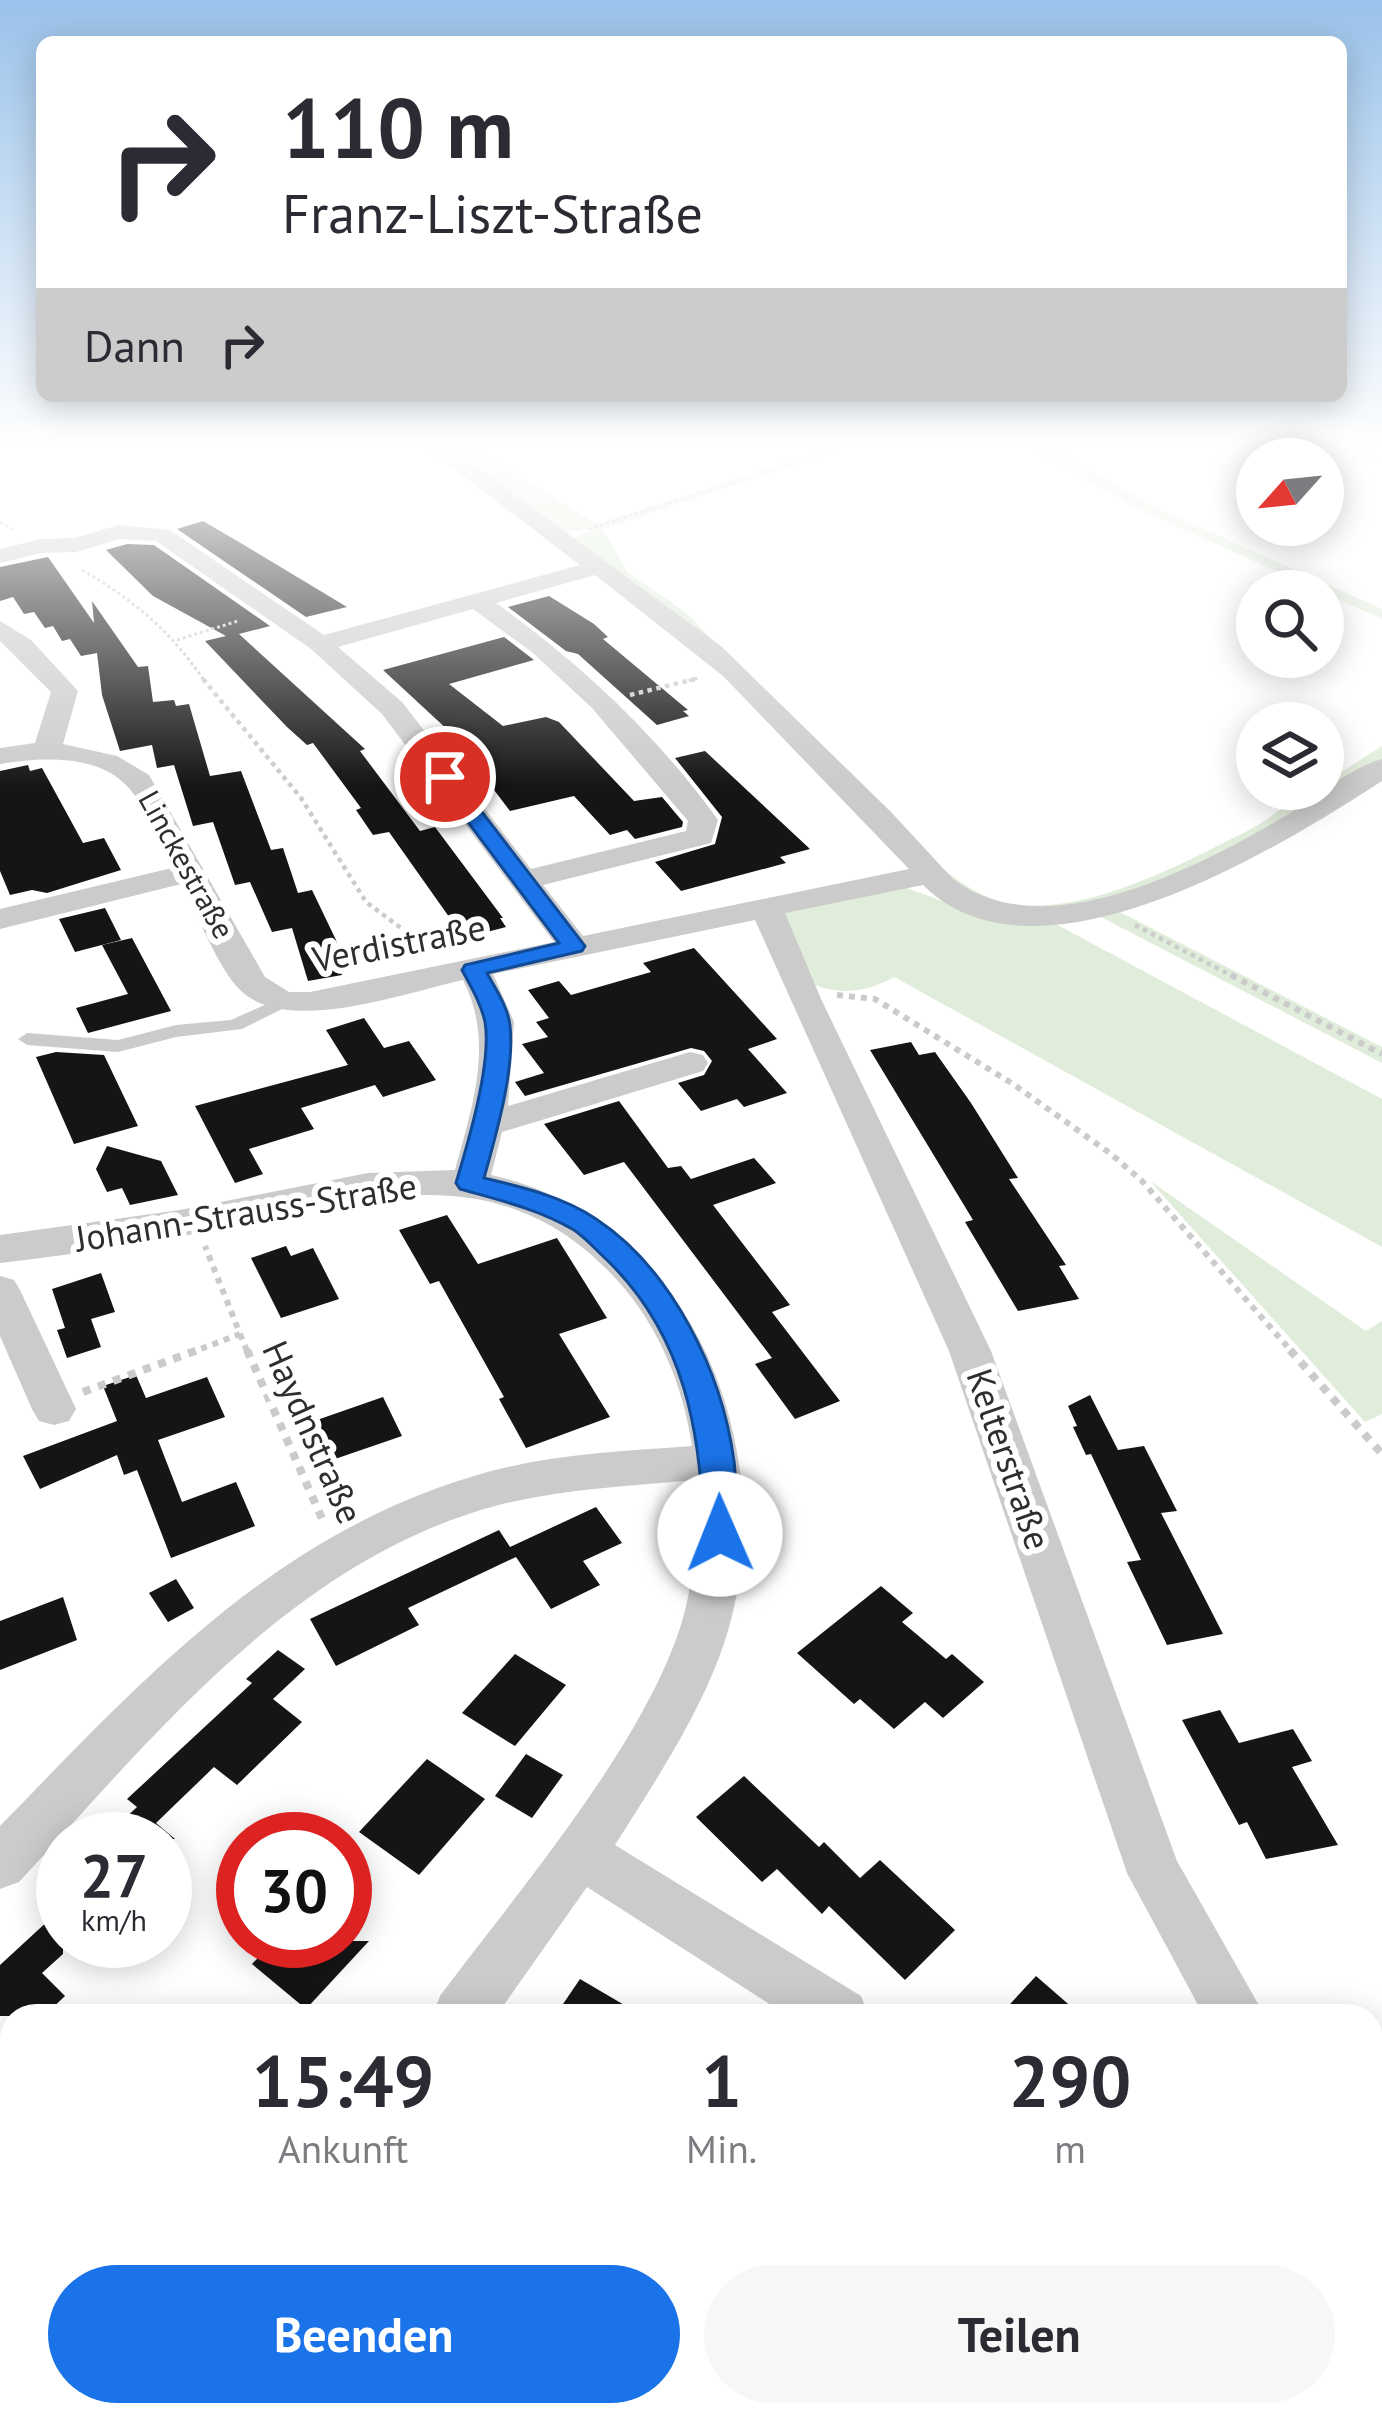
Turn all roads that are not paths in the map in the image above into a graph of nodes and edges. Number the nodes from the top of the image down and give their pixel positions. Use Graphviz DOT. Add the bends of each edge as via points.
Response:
graph roads {
  1 [pos="199,559"];
  2 [pos="587,559"];
  3 [pos="598,567"];
  4 [pos="477,601"];
  5 [pos="0,629"];
  6 [pos="320,644"];
  7 [pos="46,750"];
  8 [pos="0,756"];
  9 [pos="1382,768"];
  10 [pos="190,873"];
  11 [pos="929,874"];
  12 [pos="524,880"];
  13 [pos="766,908"];
  14 [pos="0,919"];
  15 [pos="574,946"];
  16 [pos="467,971"];
  17 [pos="281,1002"];
  18 [pos="27,1039"];
  19 [pos="690,1063"];
  20 [pos="486,1125"];
  21 [pos="470,1183"];
  22 [pos="0,1249"];
  23 [pos="0,1290"];
  24 [pos="54,1409"];
  25 [pos="718,1462"];
  26 [pos="577,1851"];
  27 [pos="0,1864"];
  28 [pos="469,2004"];
  29 [pos="821,2004"];
  30 [pos="1229,2004"];
  1 -- 6 [label="street"];
  2 -- 3 [label="street"];
  3 -- 4 [label="street"];
  3 -- 11 [label="street" via="731,669"];
  4 -- 6 [label="street"];
  4 -- 12 [label="street" via="602,702 703,820 700,837"];
  5 -- 7 [label="street" via="65,691"];
  6 -- 12 [label="street" via="392,708"];
  7 -- 8 [label="street, Linckestraße"];
  7 -- 10 [label="street, Linckestraße" via="100,758 139,781"];
  9 -- 11 [label="street" via="1212,867 1098,906 1055,916 985,910 953,897"];
  10 -- 14 [label="street"];
  10 -- 17 [label="street, Linckestraße" via="252,982"];
  11 -- 13 [label="street, Verdistraße"];
  12 -- 15 [label="street"];
  13 -- 15 [label="street, Verdistraße"];
  13 -- 30 [label="street, Kelterstraße" via="970,1351 1154,1873"];
  15 -- 16 [label="street, Verdistraße"];
  16 -- 17 [label="street, Verdistraße"];
  16 -- 20 [label="street" via="493,1005 498,1029"];
  17 -- 18 [label="lane, Verdistraße" via="236,1025 118,1046"];
  19 -- 20 [label="street"];
  20 -- 21 [label="street"];
  21 -- 22 [label="street, Johann-Strauss-Straße" via="366,1186"];
  21 -- 25 [label="street, Johann-Strauss-Straße" via="587,1225 637,1273 674,1325 703,1391"];
  23 -- 24 [label="street"];
  25 -- 26 [label="street, Johann-Strauss-Straße" via="720,1534 707,1620 670,1708"];
  25 -- 27 [label="street" via="564,1474 489,1490 336,1552 220,1636"];
  26 -- 28 [label="street, Johann-Strauss-Straße"];
  26 -- 29 [label="street"];
}
